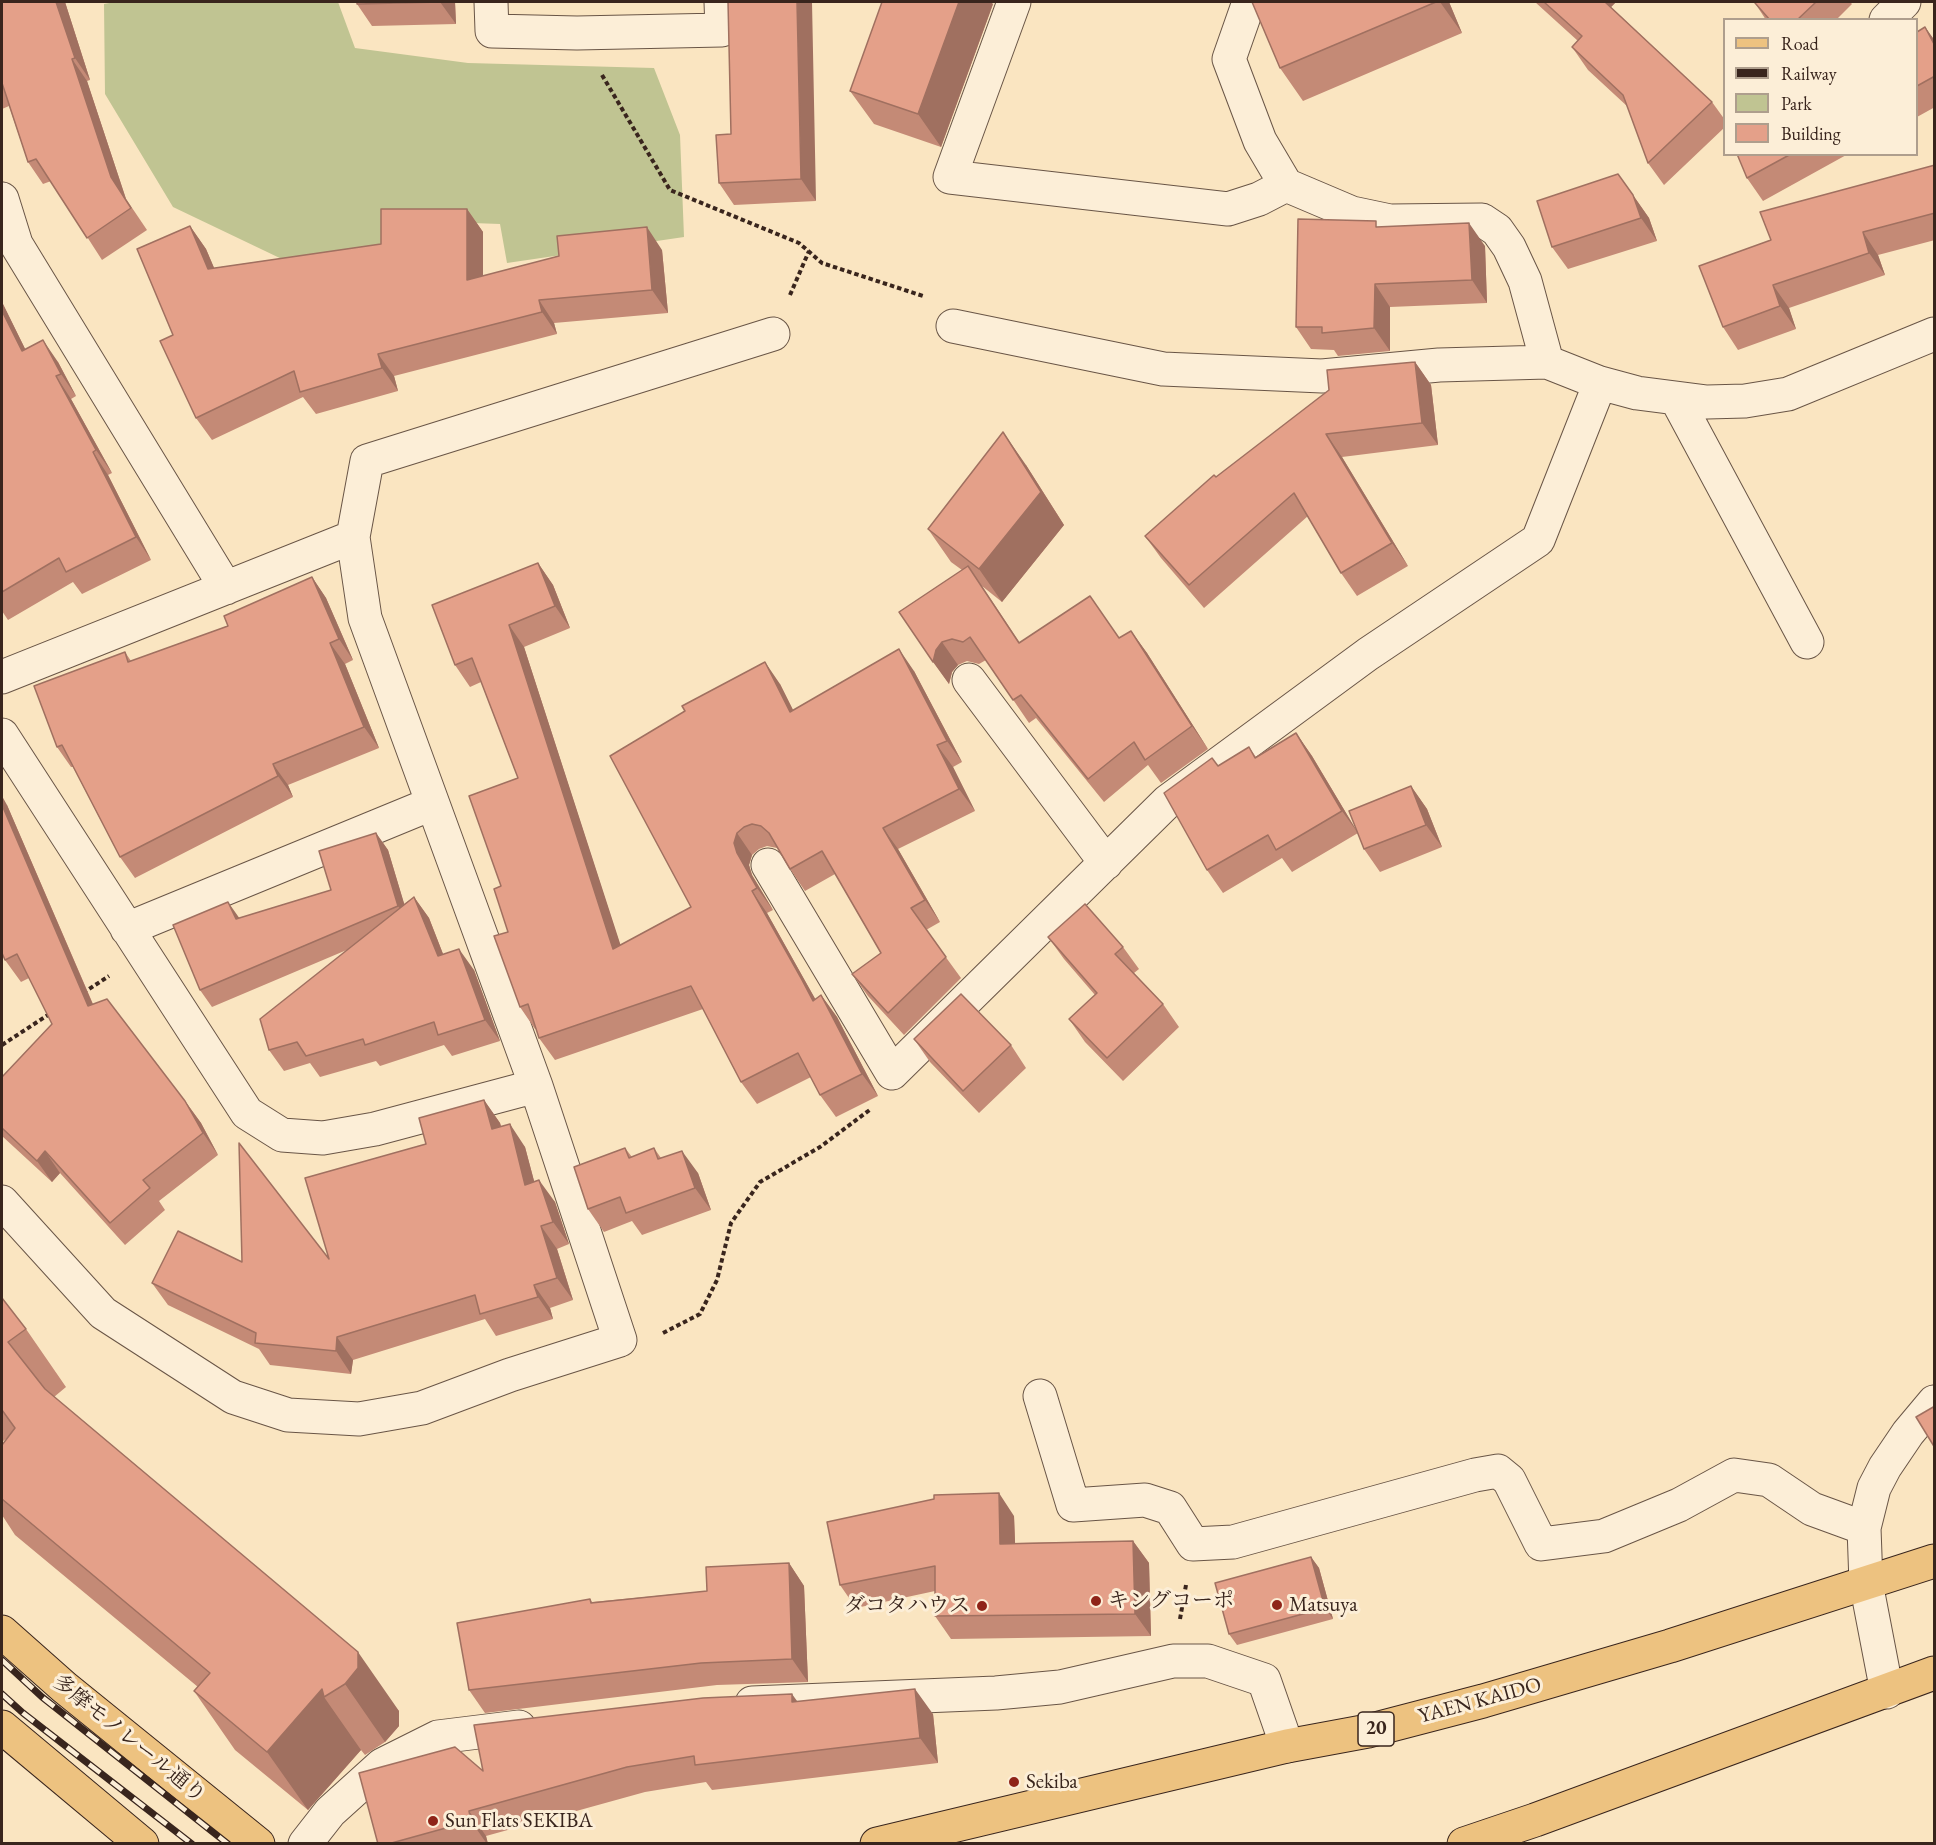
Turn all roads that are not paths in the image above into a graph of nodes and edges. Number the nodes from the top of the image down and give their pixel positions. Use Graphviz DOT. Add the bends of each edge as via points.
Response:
graph roads {
  1 [pos="491,2"];
  2 [pos="721,2"];
  3 [pos="1014,2"];
  4 [pos="1249,2"];
  5 [pos="1904,2"];
  6 [pos="1888,18"];
  7 [pos="1286,185"];
  8 [pos="2,199"];
  9 [pos="953,326"];
  10 [pos="773,334"];
  11 [pos="1935,334"];
  12 [pos="1547,362"];
  13 [pos="1600,383"];
  14 [pos="1677,400"];
  15 [pos="353,537"];
  16 [pos="226,588"];
  17 [pos="1807,642"];
  18 [pos="2,676"];
  19 [pos="969,680"];
  20 [pos="2,735"];
  21 [pos="431,804"];
  22 [pos="1106,863"];
  23 [pos="768,865"];
  24 [pos="135,942"];
  25 [pos="536,1086"];
  26 [pos="2,1202"];
  27 [pos="1040,1396"];
  28 [pos="1935,1402"];
  29 [pos="1864,1528"];
  30 [pos="1935,1561"];
  31 [pos="1866,1583"];
  32 [pos="2,1632"];
  33 [pos="1935,1673"];
  34 [pos="1887,1692"];
  35 [pos="719,1704"];
  36 [pos="546,1724"];
  37 [pos="2,1726"];
  38 [pos="1287,1746"];
  39 [pos="142,1844"];
  40 [pos="258,1844"];
  41 [pos="305,1844"];
  42 [pos="877,1844"];
  43 [pos="1464,1844"];
  1 -- 2 [label="street" via="492,31 577,33 722,30"];
  3 -- 7 [label="street" via="950,177 1228,209"];
  4 -- 7 [label="street" via="1229,59 1260,141"];
  5 -- 6 [label="street"];
  7 -- 12 [label="street" via="1353,213 1390,220 1482,220 1497,230 1525,281"];
  8 -- 16 [label="street" via="16,244"];
  9 -- 12 [label="street" via="1162,369 1322,376 1439,365"];
  10 -- 15 [label="street" via="367,461"];
  11 -- 14 [label="street" via="1788,394 1745,401"];
  12 -- 13 [label="street"];
  13 -- 14 [label="street"];
  13 -- 22 [label="street" via="1538,540 1368,654 1168,801"];
  14 -- 17 [label="street"];
  15 -- 16 [label="street"];
  15 -- 21 [label="street" via="365,618"];
  16 -- 18 [label="street"];
  19 -- 22 [label="street"];
  20 -- 24 [label="street"];
  21 -- 24 [label="street"];
  21 -- 25 [label="street"];
  22 -- 23 [label="street" via="892,1073"];
  24 -- 25 [label="street" via="247,1113 282,1135 323,1138 375,1129"];
  25 -- 26 [label="street" via="620,1340 422,1408 359,1419 288,1415 233,1397 103,1313"];
  27 -- 29 [label="street" via="1073,1505 1145,1500 1170,1508 1201,1544 1233,1542 1475,1474 1498,1471 1509,1480 1541,1544 1604,1536 1679,1505 1734,1474 1769,1480 1812,1509"];
  28 -- 29 [label="street" via="1885,1467 1874,1488"];
  29 -- 31 [label="street"];
  30 -- 31 [label="main road, YAEN KAIDO / 20"];
  31 -- 34 [label="street"];
  31 -- 38 [label="main road, YAEN KAIDO / 20" via="1483,1701 1368,1731"];
  32 -- 40 [label="main road, 多摩モノレール通り"];
  33 -- 34 [label="main road"];
  34 -- 43 [label="main road"];
  35 -- 38 [label="street" via="996,1693 1060,1687 1173,1661 1208,1661 1264,1680"];
  36 -- 41 [label="street" via="438,1737 391,1760 330,1812"];
  37 -- 39 [label="main road"];
  38 -- 42 [label="main road, YAEN KAIDO / 20"];
}
